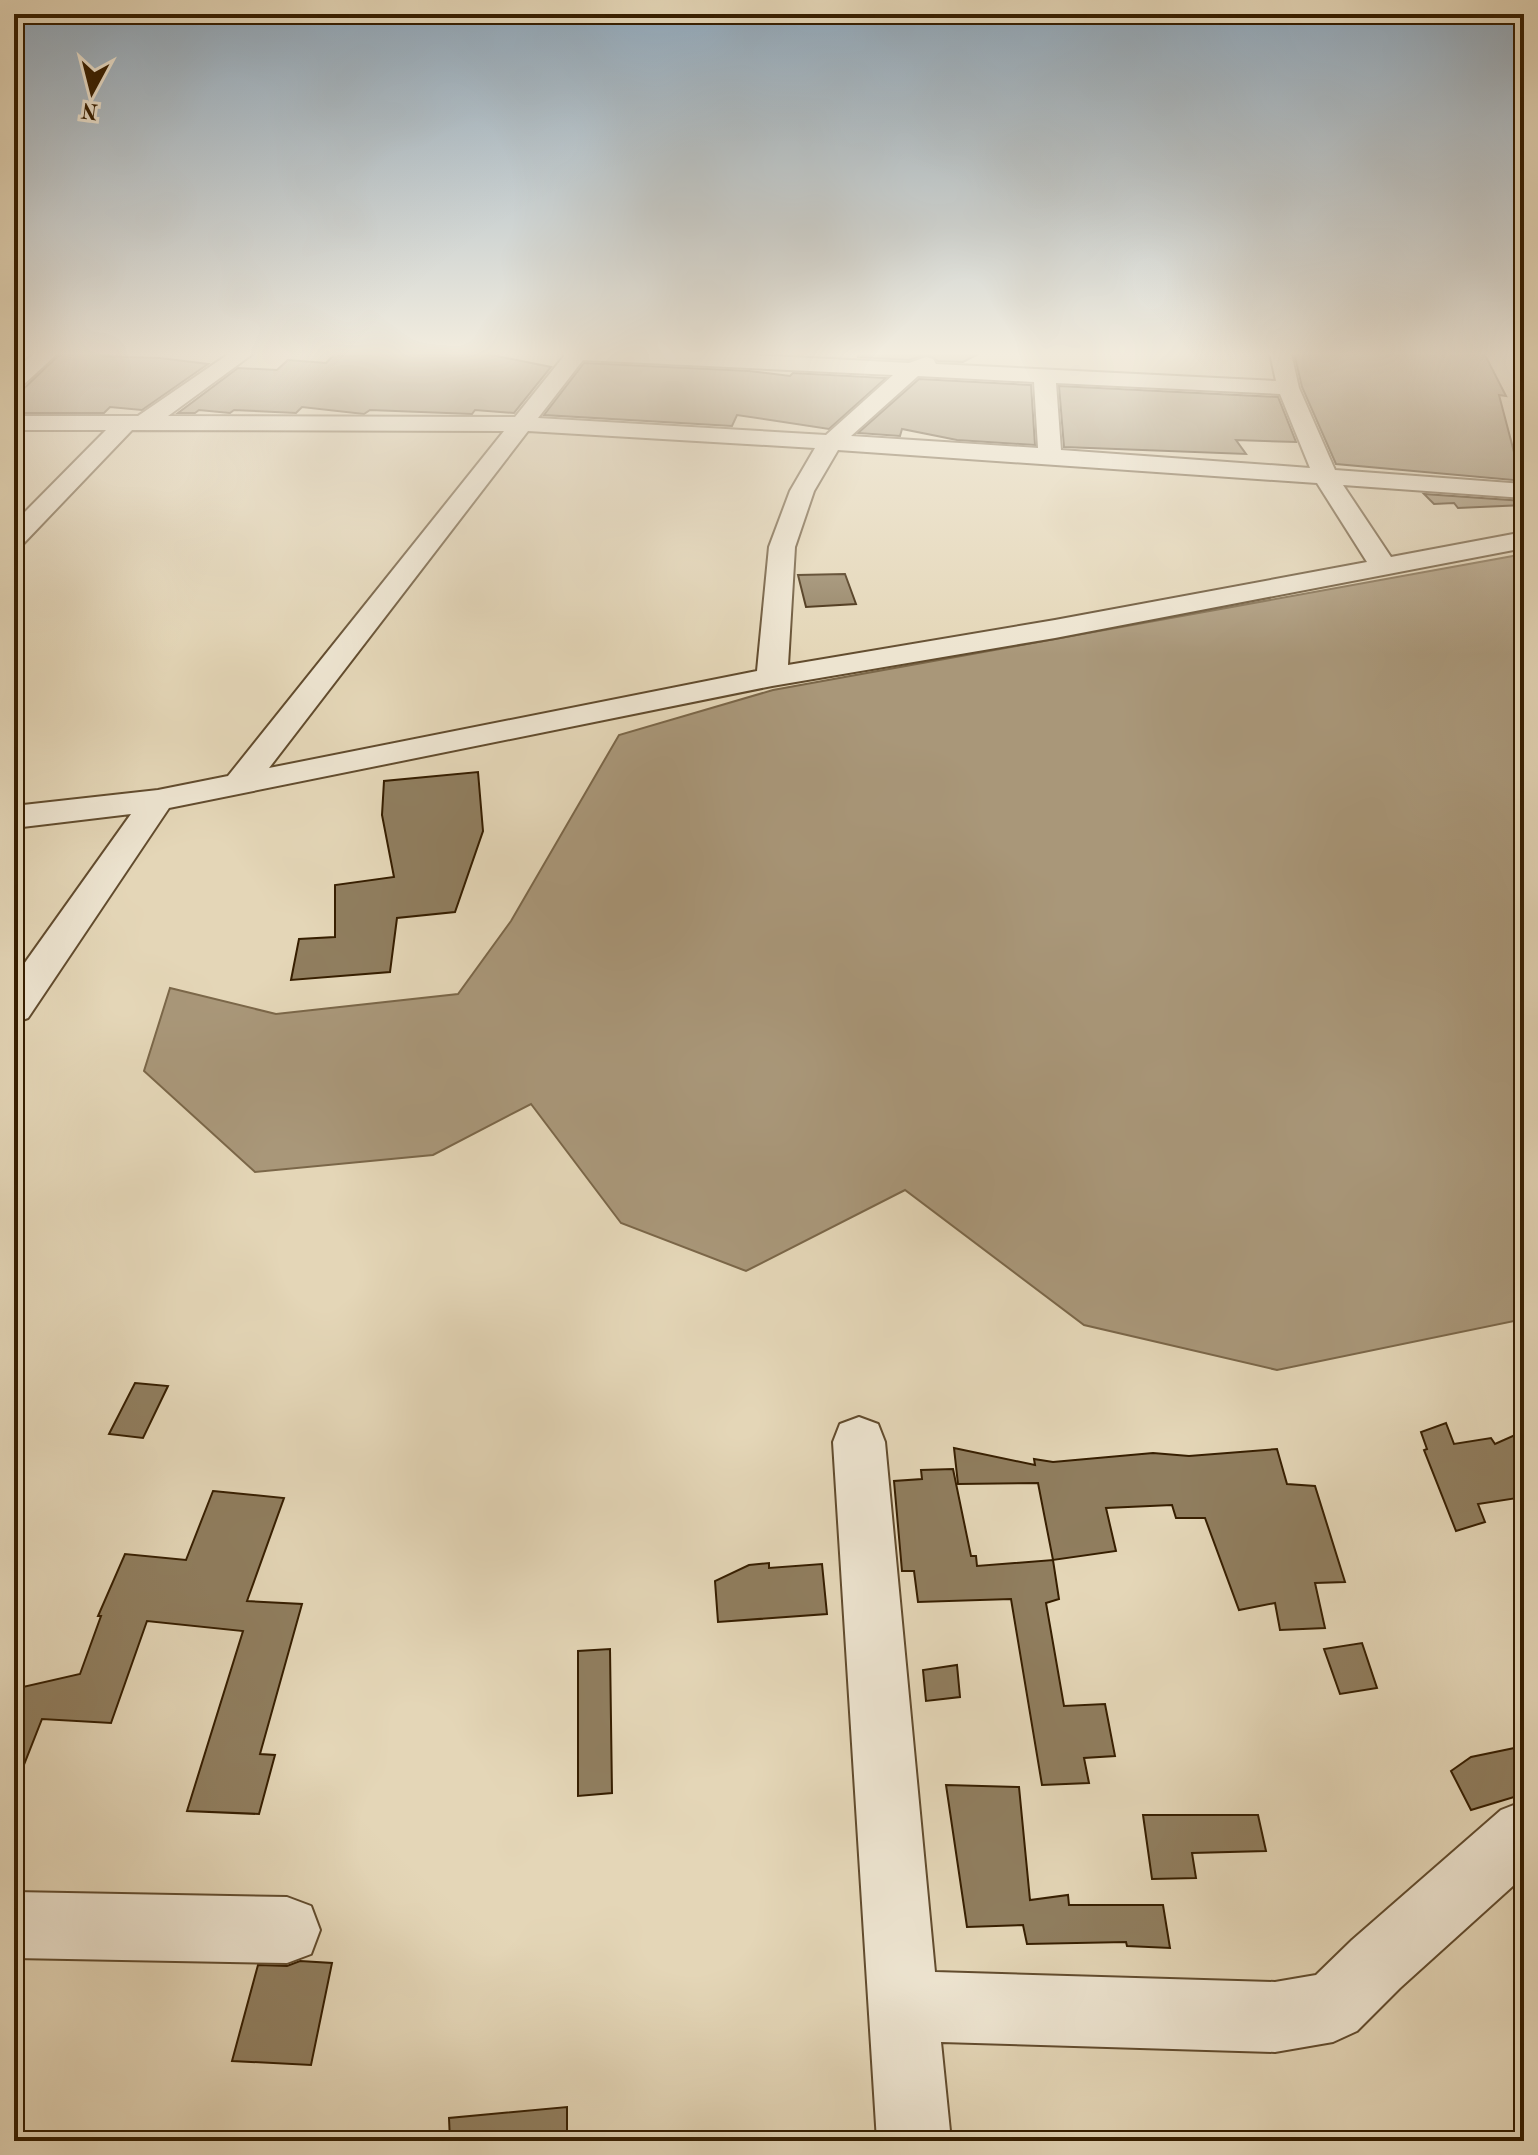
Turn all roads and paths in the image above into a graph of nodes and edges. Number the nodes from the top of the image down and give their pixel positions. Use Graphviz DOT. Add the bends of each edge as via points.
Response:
graph roads {
  1 [pos="103,454"];
  2 [pos="500,454"];
  3 [pos="824,454"];
  4 [pos="1005,454"];
  5 [pos="1316,454"];
  6 [pos="1050,456"];
  7 [pos="1325,476"];
  8 [pos="1524,491"];
  9 [pos="14,538"];
  10 [pos="1524,540"];
  11 [pos="1384,567"];
  12 [pos="772,677"];
  13 [pos="239,784"];
  14 [pos="158,800"];
  15 [pos="14,817"];
  16 [pos="14,1008"];
  17 [pos="859,1442"];
  18 [pos="1524,1833"];
  19 [pos="14,1925"];
  20 [pos="287,1930"];
  21 [pos="904,2006"];
  22 [pos="914,2141"];
  1 -- 9 [label="street"];
  2 -- 13 [label="street"];
  3 -- 12 [label="street" via="802,491 782,547"];
  4 -- 6 [label="street"];
  5 -- 7 [label="street"];
  6 -- 7 [label="street"];
  7 -- 8 [label="street"];
  7 -- 11 [label="street"];
  10 -- 11 [label="street"];
  11 -- 12 [label="street"];
  12 -- 13 [label="street"];
  13 -- 14 [label="street"];
  14 -- 15 [label="street"];
  14 -- 16 [label="street"];
  17 -- 21 [label="street"];
  18 -- 21 [label="street" via="1333,2007 1275,2017"];
  19 -- 20 [label="street"];
  21 -- 22 [label="street"];
}
